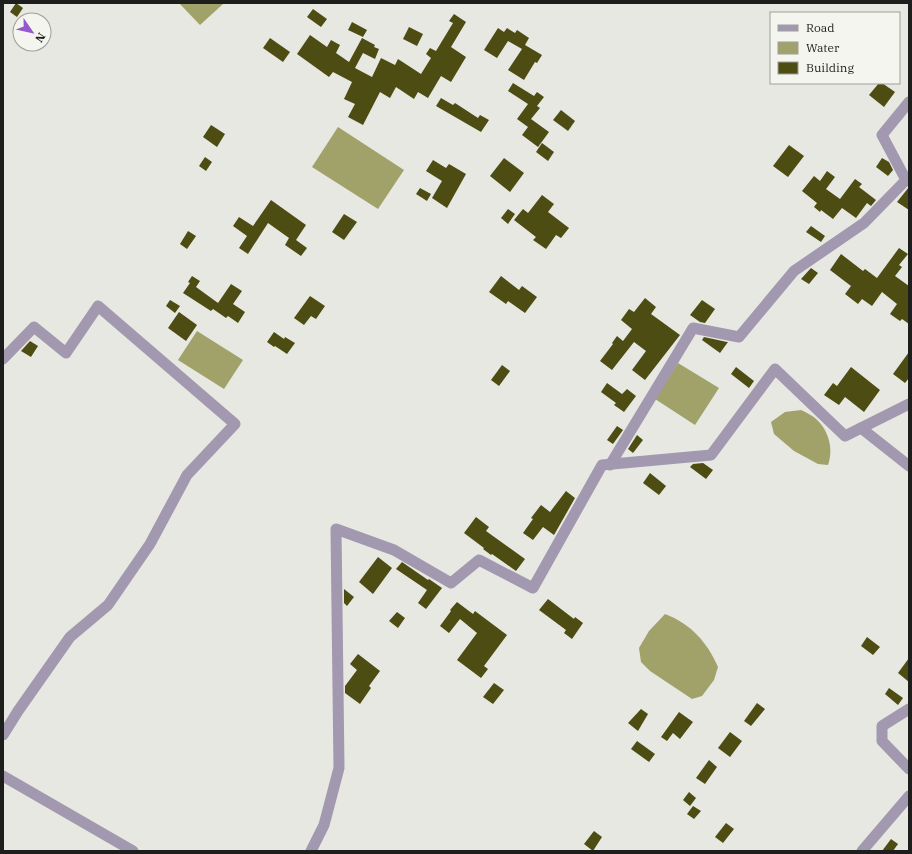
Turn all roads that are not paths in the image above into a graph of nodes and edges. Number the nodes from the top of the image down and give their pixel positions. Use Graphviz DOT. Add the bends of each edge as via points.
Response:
graph roads {
  1 [pos="909,102"];
  2 [pos="3,359"];
  3 [pos="909,404"];
  4 [pos="861,428"];
  5 [pos="610,464"];
  6 [pos="909,466"];
  7 [pos="909,709"];
  8 [pos="3,735"];
  9 [pos="909,769"];
  10 [pos="3,776"];
  11 [pos="909,796"];
  12 [pos="133,851"];
  13 [pos="311,851"];
  14 [pos="862,851"];
  1 -- 5 [label="street" via="882,135 906,180 864,222 794,271 739,337 693,328"];
  2 -- 8 [label="street" via="34,327 66,353 98,306 235,424 187,475 150,544 108,605 70,637"];
  3 -- 4 [label="street"];
  4 -- 5 [label="street" via="845,436 775,369 711,455"];
  4 -- 6 [label="street"];
  5 -- 13 [label="street" via="602,465 533,588 480,560 451,583 394,550 336,529 339,768 324,825"];
  7 -- 9 [label="street" via="882,726 882,741"];
  10 -- 12 [label="street"];
  11 -- 14 [label="street"];
}
